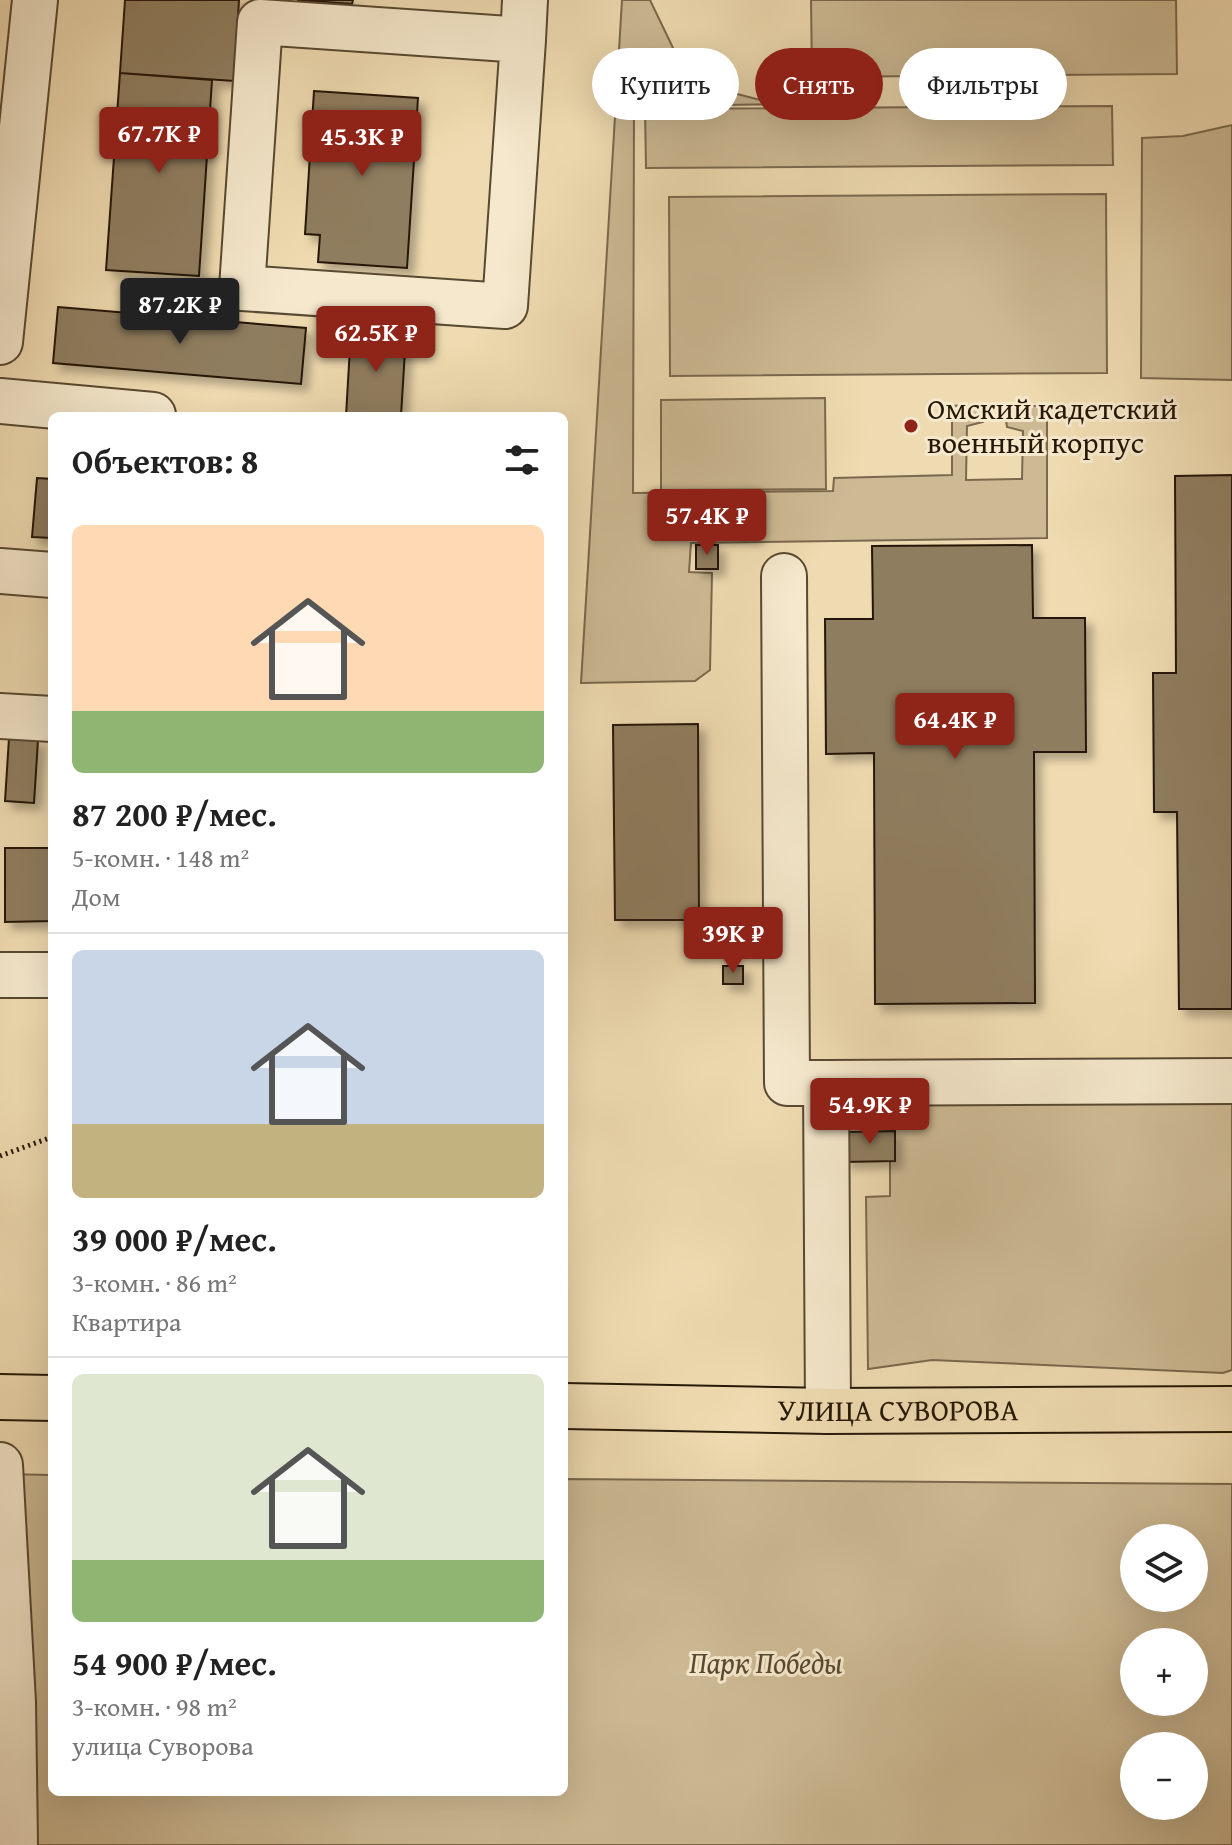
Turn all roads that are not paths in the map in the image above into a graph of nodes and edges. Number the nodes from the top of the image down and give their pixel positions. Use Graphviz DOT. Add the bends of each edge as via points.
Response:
graph roads {
  1 [pos="35,0"];
  2 [pos="524,20"];
  3 [pos="0,342"];
  4 [pos="0,401"];
  5 [pos="120,412"];
  6 [pos="0,571"];
  7 [pos="48,575"];
  8 [pos="784,576"];
  9 [pos="0,716"];
  10 [pos="48,719"];
  11 [pos="0,975"];
  12 [pos="48,975"];
  13 [pos="1232,1081"];
  14 [pos="826,1083"];
  15 [pos="0,1397"];
  16 [pos="48,1398"];
  17 [pos="568,1406"];
  18 [pos="1232,1409"];
  19 [pos="828,1411"];
  20 [pos="0,1465"];
  21 [pos="15,1845"];
  1 -- 3 [label="lane"];
  2 -- 2 [label="lane" via="505,306 242,288 260,22"];
  4 -- 5 [label="lane"];
  6 -- 7 [label="lane"];
  8 -- 14 [label="lane" via="787,1083"];
  9 -- 10 [label="lane"];
  11 -- 12 [label="lane"];
  13 -- 14 [label="lane"];
  14 -- 19 [label="lane"];
  15 -- 16 [label="main road"];
  17 -- 19 [label="main road, УЛИЦА СУВОРОВА"];
  18 -- 19 [label="main road, УЛИЦА СУВОРОВА"];
  20 -- 21 [label="lane"];
}
